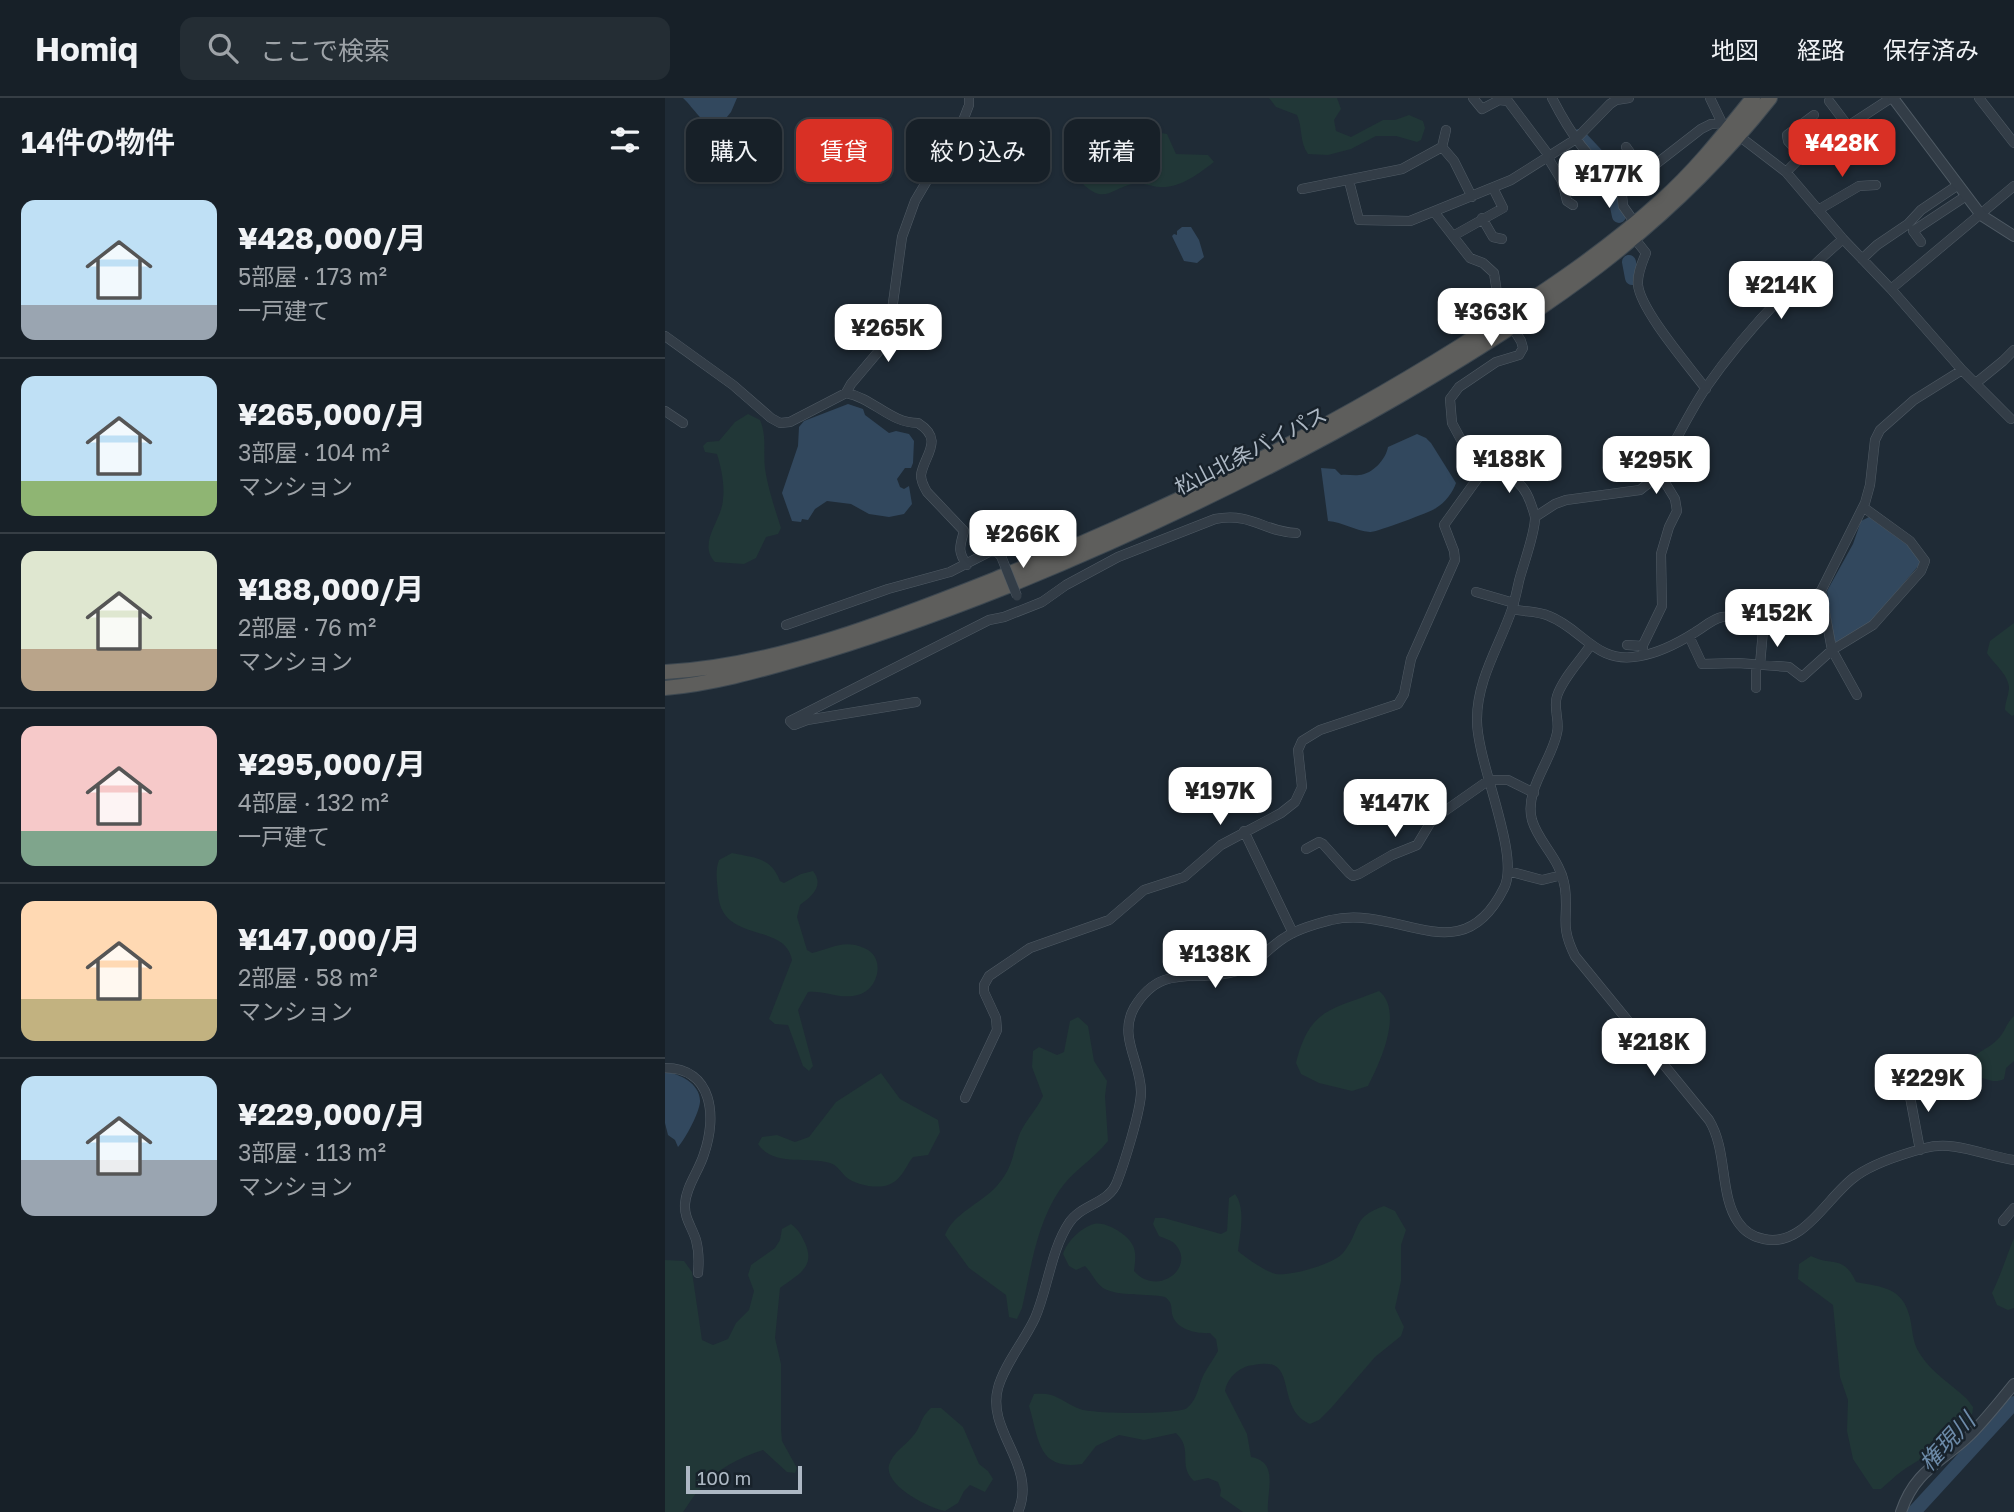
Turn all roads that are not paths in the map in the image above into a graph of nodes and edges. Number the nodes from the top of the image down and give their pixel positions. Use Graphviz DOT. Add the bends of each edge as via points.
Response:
graph roads {
  1 [pos="969,98"];
  2 [pos="1473,98"];
  3 [pos="1552,98"];
  4 [pos="1629,98"];
  5 [pos="1710,98"];
  6 [pos="1753,98"];
  7 [pos="1770,98"];
  8 [pos="1892,98"];
  9 [pos="1979,98"];
  10 [pos="1829,101"];
  11 [pos="1814,114"];
  12 [pos="1848,125"];
  13 [pos="1730,129"];
  14 [pos="1446,130"];
  15 [pos="1576,139"];
  16 [pos="2014,143"];
  17 [pos="1442,147"];
  18 [pos="1626,147"];
  19 [pos="1802,156"];
  20 [pos="1549,157"];
  21 [pos="1644,172"];
  22 [pos="1786,172"];
  23 [pos="1614,179"];
  24 [pos="1349,181"];
  25 [pos="1875,184"];
  26 [pos="1958,185"];
  27 [pos="2014,186"];
  28 [pos="1493,188"];
  29 [pos="1302,190"];
  30 [pos="1966,196"];
  31 [pos="1472,197"];
  32 [pos="1573,205"];
  33 [pos="1818,210"];
  34 [pos="1435,213"];
  35 [pos="1981,215"];
  36 [pos="1482,218"];
  37 [pos="1635,223"];
  38 [pos="1453,236"];
  39 [pos="2014,236"];
  40 [pos="1502,239"];
  41 [pos="1635,239"];
  42 [pos="1843,239"];
  43 [pos="1921,242"];
  44 [pos="1862,259"];
  45 [pos="1891,289"];
  46 [pos="1510,322"];
  47 [pos="665,335"];
  48 [pos="2014,350"];
  49 [pos="1962,370"];
  50 [pos="1976,383"];
  51 [pos="1706,389"];
  52 [pos="846,393"];
  53 [pos="665,411"];
  54 [pos="2011,419"];
  55 [pos="683,424"];
  56 [pos="1658,471"];
  57 [pos="1480,475"];
  58 [pos="1863,508"];
  59 [pos="1535,517"];
  60 [pos="1296,533"];
  61 [pos="1110,537"];
  62 [pos="1118,557"];
  63 [pos="967,565"];
  64 [pos="1821,591"];
  65 [pos="1476,592"];
  66 [pos="1513,606"];
  67 [pos="1022,610"];
  68 [pos="786,625"];
  69 [pos="1763,630"];
  70 [pos="1689,636"];
  71 [pos="1627,645"];
  72 [pos="1590,646"];
  73 [pos="1832,650"];
  74 [pos="1643,651"];
  75 [pos="1758,666"];
  76 [pos="665,672"];
  77 [pos="665,688"];
  78 [pos="1756,688"];
  79 [pos="1857,695"];
  80 [pos="916,702"];
  81 [pos="1489,779"];
  82 [pos="1534,793"];
  83 [pos="1244,831"];
  84 [pos="1306,849"];
  85 [pos="1508,871"];
  86 [pos="1562,875"];
  87 [pos="1293,933"];
  88 [pos="665,1068"];
  89 [pos="1908,1086"];
  90 [pos="965,1098"];
  91 [pos="1920,1150"];
  92 [pos="2014,1160"];
  93 [pos="2014,1208"];
  94 [pos="2003,1221"];
  95 [pos="698,1272"];
  96 [pos="2014,1384"];
  97 [pos="1018,1512"];
  98 [pos="1902,1512"];
  1 -- 52 [label="street" via="964,118 915,201 902,237 884,342"];
  2 -- 20 [label="street" via="1482,109 1499,100 1508,101"];
  3 -- 15 [label="street"];
  4 -- 15 [label="street" via="1610,104"];
  5 -- 13 [label="street"];
  6 -- 13 [label="highway, 松山北条バイパス"];
  7 -- 13 [label="highway, 松山北条バイパス"];
  8 -- 12 [label="street"];
  8 -- 26 [label="street"];
  9 -- 16 [label="street"];
  10 -- 12 [label="street"];
  11 -- 19 [label="street" via="1787,135"];
  12 -- 19 [label="street"];
  13 -- 21 [label="street" via="1711,124 1701,129"];
  13 -- 22 [label="street"];
  13 -- 37 [label="highway, 松山北条バイパス"];
  13 -- 41 [label="highway, 松山北条バイパス" via="1700,180"];
  14 -- 17 [label="street"];
  15 -- 20 [label="street"];
  15 -- 23 [label="street"];
  17 -- 24 [label="street" via="1402,169"];
  17 -- 31 [label="street"];
  18 -- 21 [label="street"];
  19 -- 22 [label="street"];
  20 -- 28 [label="street"];
  20 -- 32 [label="street" via="1567,201"];
  21 -- 23 [label="street" via="1634,181"];
  22 -- 33 [label="street"];
  23 -- 37 [label="street" via="1623,206"];
  24 -- 29 [label="street"];
  24 -- 34 [label="street" via="1359,220 1410,222"];
  25 -- 33 [label="street" via="1859,186"];
  26 -- 30 [label="street"];
  26 -- 44 [label="street"];
  27 -- 35 [label="street"];
  28 -- 31 [label="street"];
  28 -- 36 [label="street" via="1503,208"];
  30 -- 35 [label="street"];
  30 -- 43 [label="street" via="1913,231"];
  31 -- 34 [label="street"];
  33 -- 42 [label="street"];
  34 -- 38 [label="street"];
  35 -- 39 [label="street"];
  35 -- 45 [label="street"];
  36 -- 38 [label="street"];
  36 -- 40 [label="street" via="1493,236"];
  37 -- 46 [label="highway, 松山北条バイパス"];
  38 -- 46 [label="street" via="1470,258 1494,273 1499,306"];
  41 -- 46 [label="highway, 松山北条バイパス"];
  41 -- 51 [label="street" via="1646,253 1637,282 1640,294"];
  42 -- 44 [label="street"];
  42 -- 51 [label="street" via="1786,293"];
  44 -- 45 [label="street"];
  45 -- 49 [label="street"];
  46 -- 57 [label="street" via="1523,348 1519,355 1496,362 1459,387 1450,399 1452,423"];
  46 -- 61 [label="highway, 松山北条バイパス" via="1309,446 1236,484"];
  47 -- 52 [label="street" via="780,423"];
  48 -- 50 [label="street"];
  49 -- 50 [label="street"];
  49 -- 58 [label="street" via="1914,400 1879,430"];
  50 -- 54 [label="street"];
  51 -- 56 [label="street"];
  52 -- 63 [label="street" via="856,394 904,423 918,423 929,433 931,448 921,477 923,485 964,531 958,548"];
  53 -- 55 [label="street"];
  56 -- 59 [label="street" via="1640,490 1566,500"];
  56 -- 74 [label="street" via="1678,511 1661,554 1662,606"];
  57 -- 59 [label="street" via="1497,475 1522,485"];
  57 -- 83 [label="street" via="1444,525 1455,560 1411,659 1398,704 1320,730 1302,741 1298,750 1302,787 1295,802"];
  58 -- 64 [label="street"];
  58 -- 73 [label="street" via="1910,541 1923,556 1925,567 1873,625"];
  59 -- 66 [label="street"];
  60 -- 62 [label="street" via="1232,516"];
  61 -- 62 [label="street"];
  61 -- 76 [label="highway, 松山北条バイパス" via="832,638 722,667"];
  61 -- 77 [label="highway, 松山北条バイパス" via="965,603 833,649 727,678"];
  62 -- 67 [label="street"];
  63 -- 67 [label="street, bridge" via="997,552"];
  63 -- 68 [label="street"];
  64 -- 69 [label="street"];
  64 -- 73 [label="street"];
  65 -- 66 [label="street"];
  66 -- 72 [label="street" via="1548,615"];
  66 -- 81 [label="street" via="1478,704 1478,732"];
  67 -- 80 [label="street" via="989,620 790,721 794,724"];
  69 -- 70 [label="street" via="1722,617"];
  69 -- 75 [label="street"];
  70 -- 74 [label="street"];
  70 -- 75 [label="street" via="1702,664"];
  71 -- 74 [label="street"];
  72 -- 74 [label="street" via="1616,656"];
  72 -- 82 [label="street" via="1558,692 1557,733"];
  73 -- 75 [label="street" via="1802,677 1789,667"];
  73 -- 79 [label="street"];
  75 -- 78 [label="street"];
  81 -- 82 [label="street" via="1508,780"];
  81 -- 84 [label="street" via="1433,820 1417,845 1359,874 1349,873 1319,842"];
  81 -- 85 [label="street"];
  82 -- 86 [label="street" via="1530,806 1533,822"];
  83 -- 87 [label="street"];
  83 -- 90 [label="street" via="1184,877 1144,890 1109,920 1030,948 989,976 984,992 997,1030"];
  85 -- 86 [label="street" via="1542,880"];
  85 -- 87 [label="street" via="1503,891 1488,911 1456,933 1364,916 1334,919"];
  86 -- 91 [label="street" via="1564,927 1575,956 1709,1121 1731,1204 1746,1231 1770,1241 1793,1235 1859,1173"];
  87 -- 97 [label="street" via="1238,971 1173,976 1149,990 1131,1014 1129,1042 1141,1091 1117,1185 1106,1198 1071,1219 1034,1320 996,1392 1003,1430 1021,1470 1024,1492"];
  88 -- 95 [label="street" via="695,1076 708,1096 706,1150 685,1201 698,1251"];
  89 -- 91 [label="street"];
  91 -- 92 [label="street" via="1948,1146"];
  93 -- 94 [label="street"];
  96 -- 98 [label="street" via="1973,1433 1915,1483"];
}
